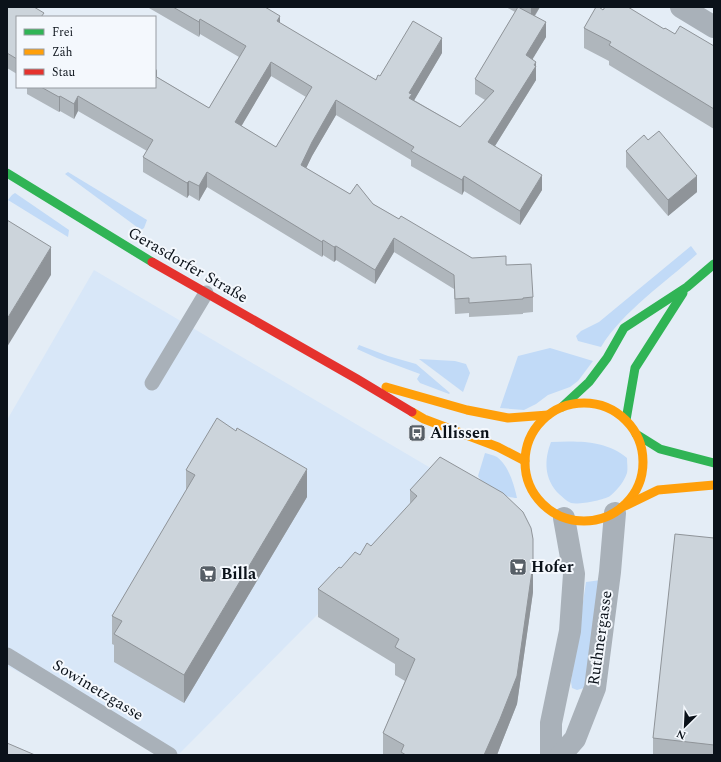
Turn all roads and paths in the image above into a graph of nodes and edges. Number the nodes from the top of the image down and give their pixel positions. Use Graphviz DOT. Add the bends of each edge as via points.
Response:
graph roads {
  1 [pos="681,7"];
  2 [pos="714,27"];
  3 [pos="7,173"];
  4 [pos="714,264"];
  5 [pos="687,287"];
  6 [pos="206,293"];
  7 [pos="357,379"];
  8 [pos="152,383"];
  9 [pos="562,407"];
  10 [pos="548,415"];
  11 [pos="626,420"];
  12 [pos="636,434"];
  13 [pos="525,461"];
  14 [pos="714,463"];
  15 [pos="714,485"];
  16 [pos="619,510"];
  17 [pos="564,518"];
  18 [pos="7,656"];
  19 [pos="170,755"];
  20 [pos="552,755"];
  21 [pos="561,755"];
  1 -- 2 [label="street"];
  3 -- 6 [label="main road, Gerasdorfer Straße"];
  4 -- 5 [label="main road"];
  5 -- 9 [label="main road" via="624,328 607,358 589,382"];
  5 -- 11 [label="main road" via="635,368"];
  6 -- 7 [label="main road, Gerasdorfer Straße"];
  6 -- 8 [label="lane"];
  7 -- 10 [label="main road, Gerasdorfer Straße" via="467,410 508,418"];
  7 -- 13 [label="main road, Gerasdorfer Straße" via="424,419 492,445"];
  9 -- 10 [label="main road, Gerasdorfer Straße"];
  9 -- 11 [label="main road, Gerasdorfer Straße" via="576,403 599,405"];
  10 -- 13 [label="main road, Gerasdorfer Straße" via="532,434"];
  11 -- 12 [label="main road, Gerasdorfer Straße"];
  12 -- 14 [label="main road, Gerasdorfer Straße" via="660,449"];
  12 -- 16 [label="main road, Gerasdorfer Straße" via="643,458 642,472 635,491"];
  13 -- 17 [label="main road, Gerasdorfer Straße" via="527,479 540,502"];
  15 -- 16 [label="main road, Gerasdorfer Straße" via="658,490"];
  16 -- 17 [label="main road, Gerasdorfer Straße" via="599,520"];
  16 -- 21 [label="street, Ruthnergasse" via="595,688 575,739"];
  17 -- 20 [label="street, Ruthnergasse" via="574,574 570,631 550,723"];
  18 -- 19 [label="lane, Sowinetzgasse"];
}
